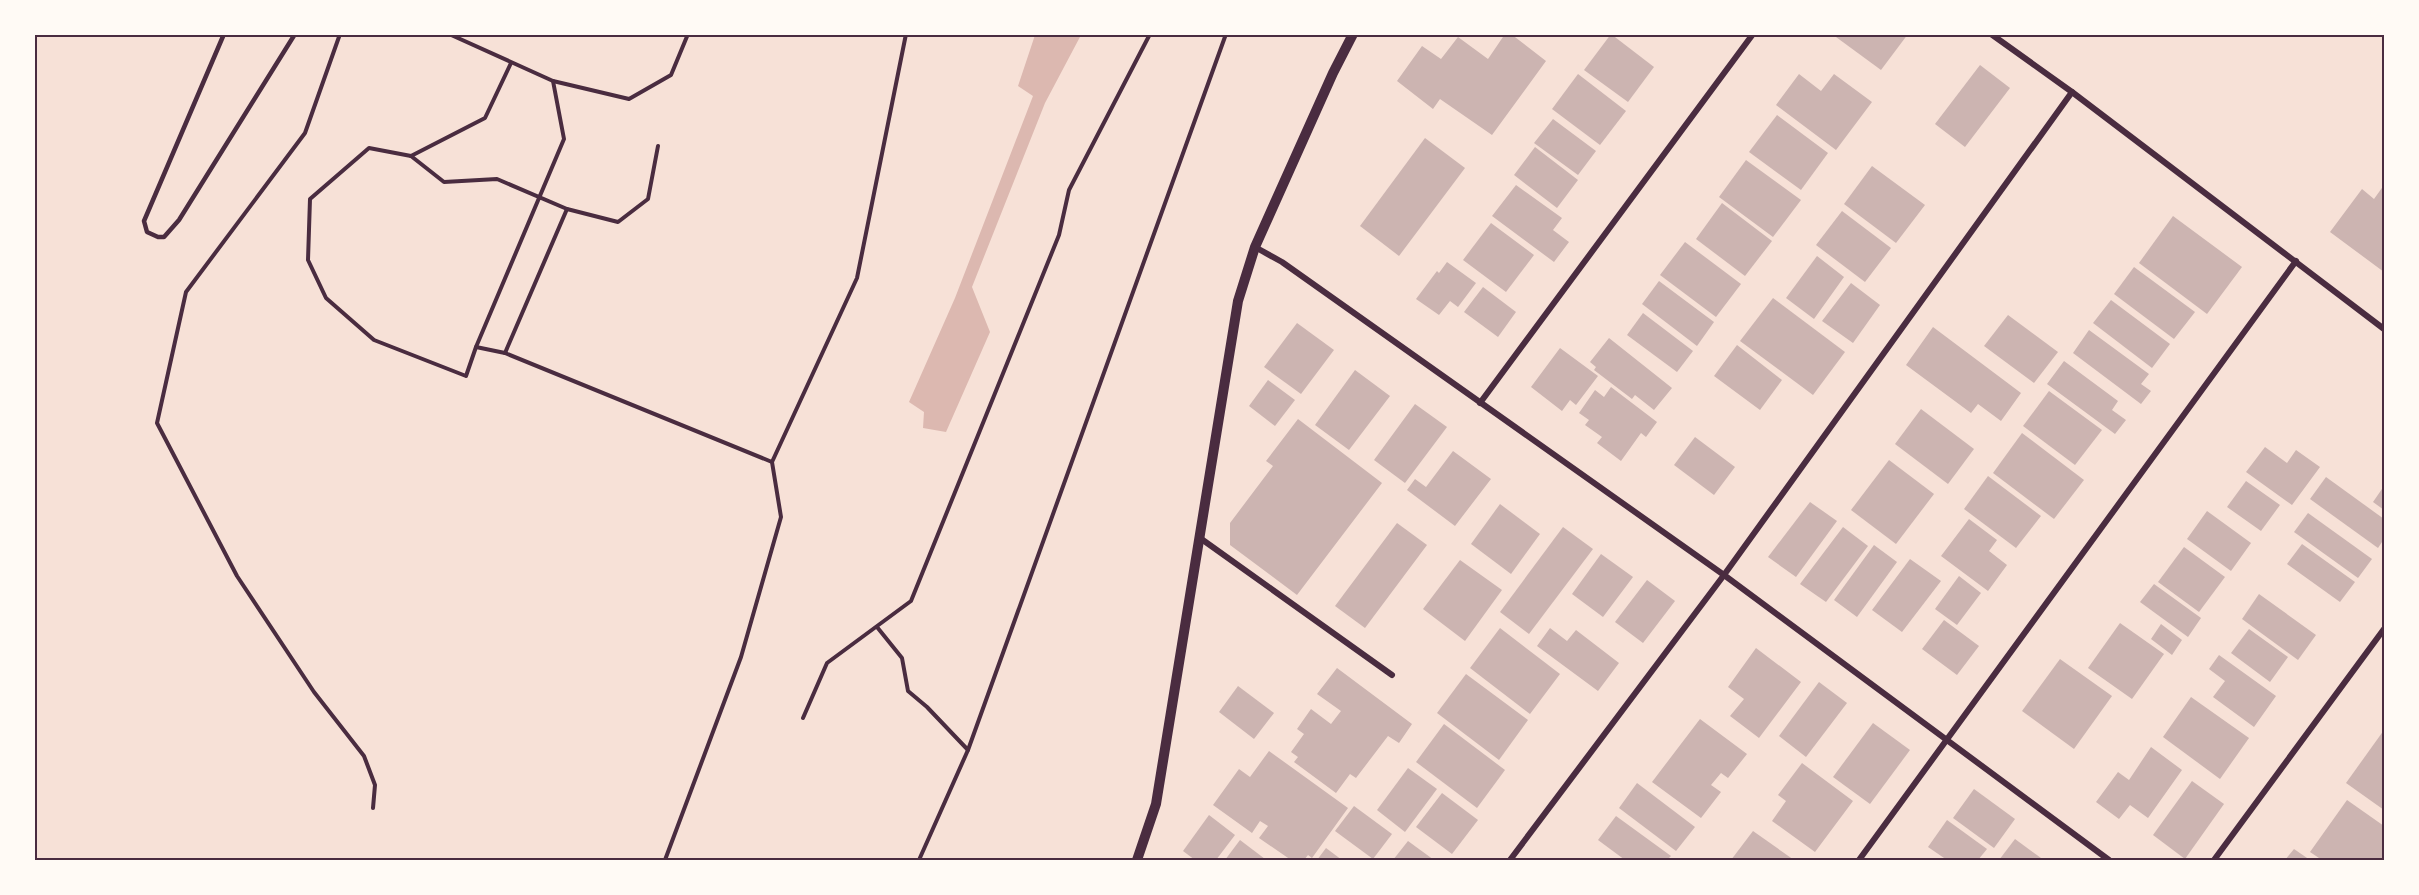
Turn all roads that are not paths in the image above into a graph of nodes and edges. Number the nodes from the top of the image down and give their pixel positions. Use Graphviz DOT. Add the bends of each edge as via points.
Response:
graph roads {
  1 [pos="224,34"];
  2 [pos="295,34"];
  3 [pos="1353,34"];
  4 [pos="1753,34"];
  5 [pos="1991,34"];
  6 [pos="2072,92"];
  7 [pos="1255,247"];
  8 [pos="2296,261"];
  9 [pos="2385,329"];
  10 [pos="1480,403"];
  11 [pos="1200,538"];
  12 [pos="1724,575"];
  13 [pos="2385,628"];
  14 [pos="1392,675"];
  15 [pos="1947,740"];
  16 [pos="1137,861"];
  17 [pos="1510,861"];
  18 [pos="1859,861"];
  19 [pos="2109,861"];
  20 [pos="2214,861"];
  1 -- 2 [label="lane" via="144,221 147,232 158,237 164,237 178,220"];
  3 -- 7 [label="street"];
  4 -- 10 [label="street"];
  5 -- 6 [label="street"];
  6 -- 8 [label="street"];
  6 -- 12 [label="street"];
  7 -- 10 [label="street" via="1282,262"];
  7 -- 11 [label="street" via="1238,301"];
  8 -- 9 [label="street"];
  8 -- 15 [label="street"];
  10 -- 12 [label="street"];
  11 -- 14 [label="street"];
  11 -- 16 [label="street" via="1156,804"];
  12 -- 15 [label="street"];
  12 -- 17 [label="street"];
  13 -- 20 [label="street"];
  15 -- 18 [label="street"];
  15 -- 19 [label="street"];
}
